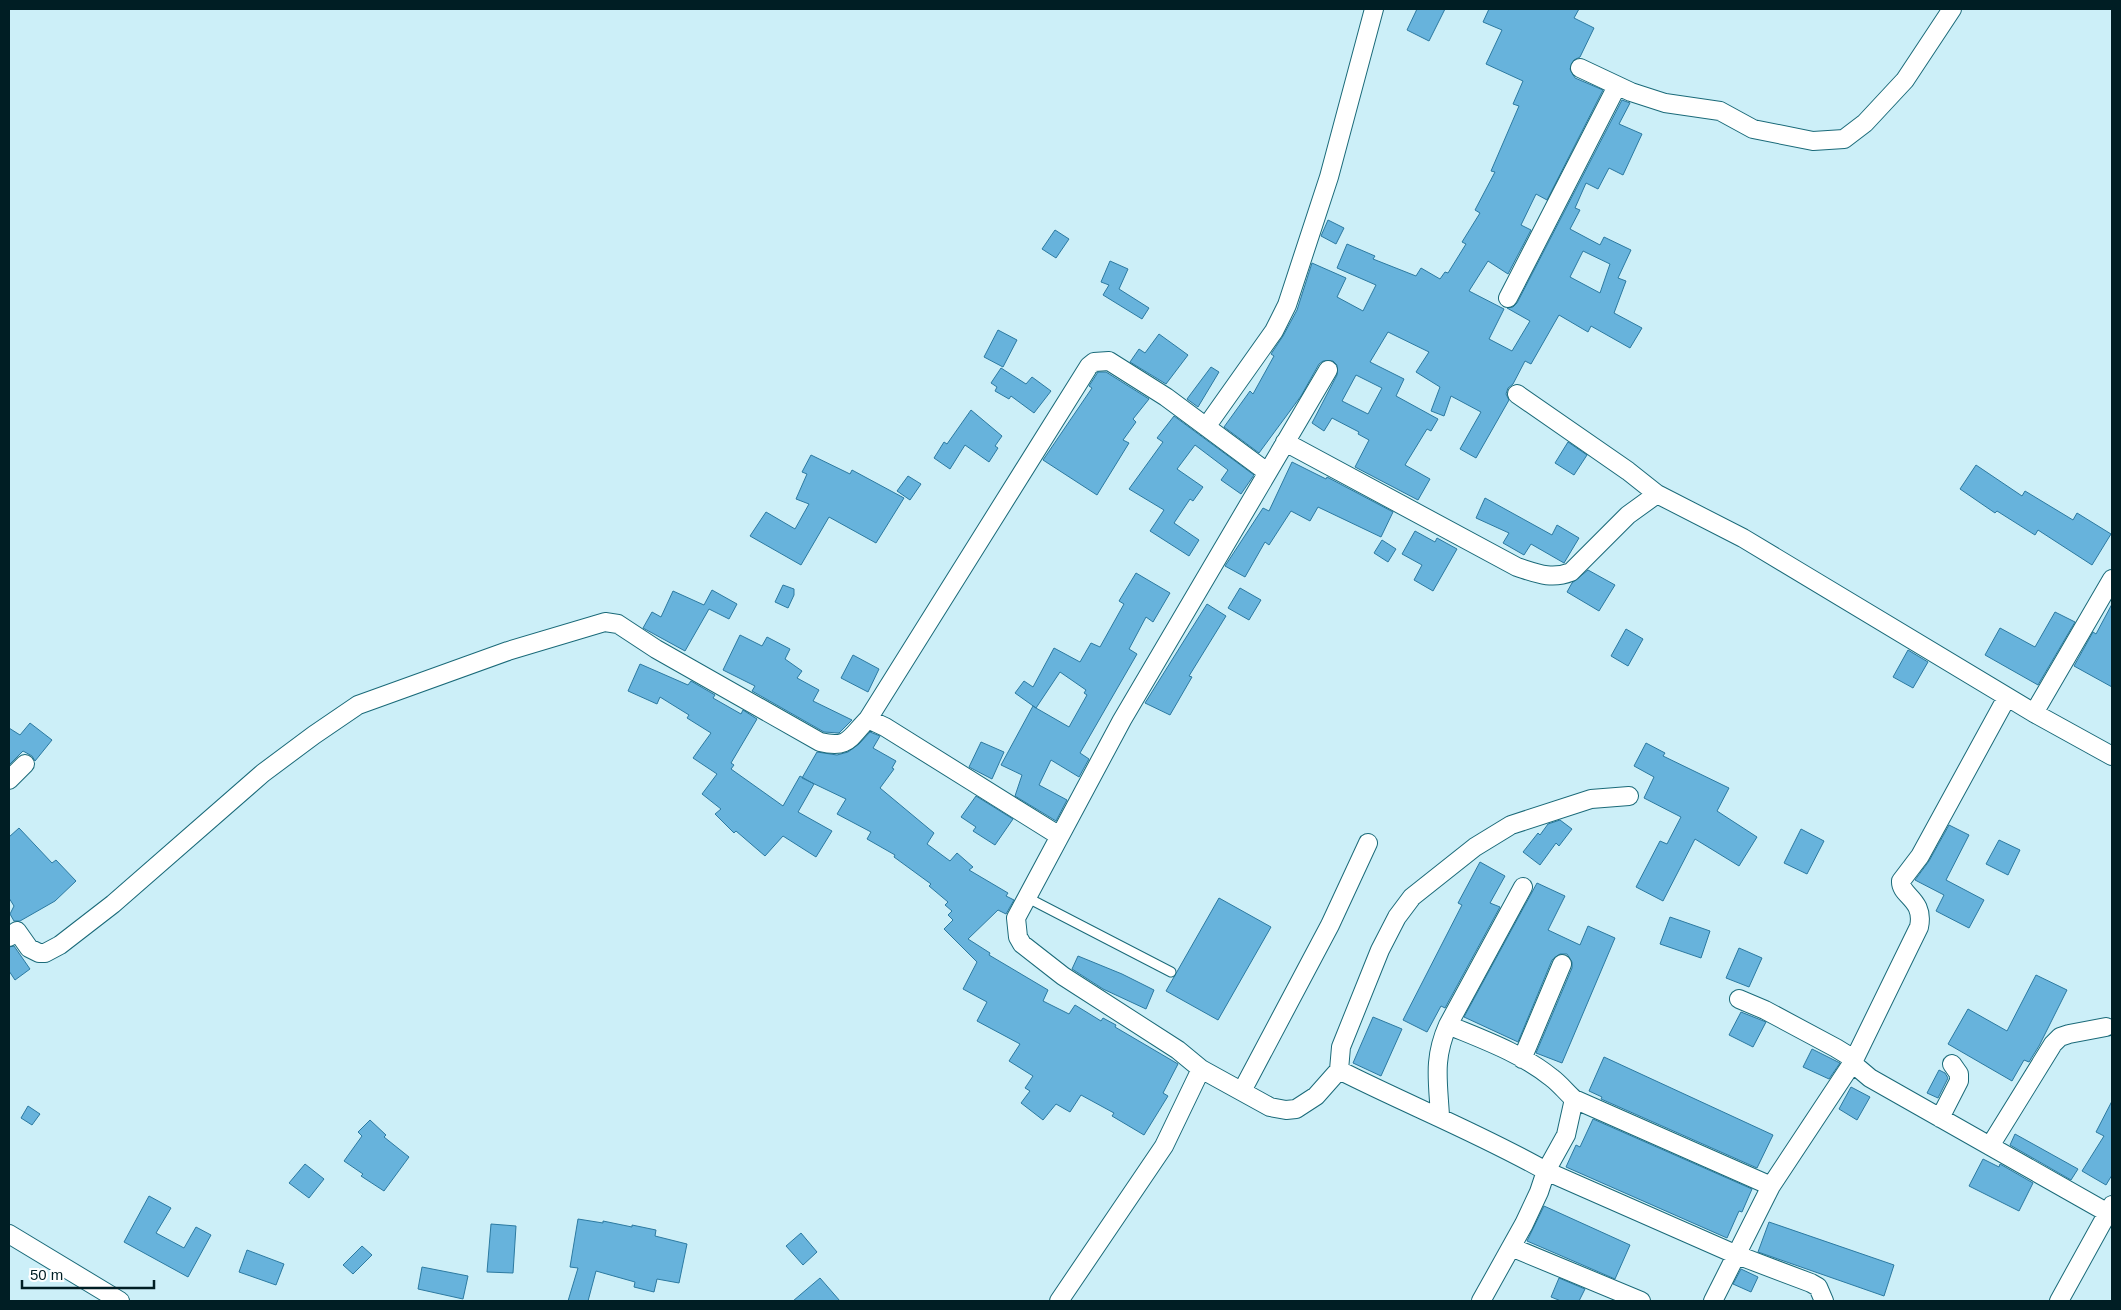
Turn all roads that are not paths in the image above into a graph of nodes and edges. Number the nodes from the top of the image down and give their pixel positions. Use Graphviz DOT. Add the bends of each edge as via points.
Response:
graph roads {
  1 [pos="1374,9"];
  2 [pos="1952,9"];
  3 [pos="1580,68"];
  4 [pos="1617,86"];
  5 [pos="1508,298"];
  6 [pos="1328,370"];
  7 [pos="1517,394"];
  8 [pos="1206,427"];
  9 [pos="1285,442"];
  10 [pos="1267,472"];
  11 [pos="1657,494"];
  12 [pos="2112,579"];
  13 [pos="2007,697"];
  14 [pos="2034,713"];
  15 [pos="868,719"];
  16 [pos="2112,756"];
  17 [pos="25,764"];
  18 [pos="9,780"];
  19 [pos="1629,796"];
  20 [pos="1058,835"];
  21 [pos="1368,843"];
  22 [pos="1523,887"];
  23 [pos="1025,897"];
  24 [pos="11,930"];
  25 [pos="1562,964"];
  26 [pos="1171,972"];
  27 [pos="1739,999"];
  28 [pos="1448,1025"];
  29 [pos="2106,1026"];
  30 [pos="1522,1059"];
  31 [pos="1853,1062"];
  32 [pos="1952,1064"];
  33 [pos="1201,1069"];
  34 [pos="1339,1070"];
  35 [pos="1242,1091"];
  36 [pos="1574,1099"];
  37 [pos="1440,1116"];
  38 [pos="1940,1118"];
  39 [pos="1990,1146"];
  40 [pos="1546,1171"];
  41 [pos="1771,1186"];
  42 [pos="2110,1209"];
  43 [pos="9,1234"];
  44 [pos="1511,1247"];
  45 [pos="1737,1254"];
  46 [pos="120,1301"];
  47 [pos="1059,1301"];
  48 [pos="1481,1301"];
  49 [pos="1641,1301"];
  50 [pos="1713,1301"];
  51 [pos="1824,1301"];
  52 [pos="2059,1301"];
  1 -- 8 [label="street" via="1329,177 1287,305 1274,331"];
  2 -- 4 [label="street" via="1905,80 1865,123 1844,139 1812,140 1779,135 1753,128 1720,111 1665,103"];
  3 -- 4 [label="street"];
  4 -- 5 [label="street"];
  6 -- 9 [label="street"];
  7 -- 11 [label="street"];
  8 -- 10 [label="street"];
  8 -- 15 [label="street" via="1109,361 1094,362 1089,366"];
  9 -- 10 [label="street"];
  9 -- 11 [label="street" via="1517,567 1546,576 1559,577 1571,572 1628,515"];
  10 -- 20 [label="street"];
  11 -- 13 [label="street" via="1743,538"];
  12 -- 14 [label="street"];
  13 -- 14 [label="street"];
  13 -- 31 [label="street" via="1920,856 1901,881 1902,888 1918,906 1921,920"];
  14 -- 16 [label="street"];
  15 -- 20 [label="street"];
  15 -- 24 [label="street" via="842,745 820,742 618,624 595,624 508,651 358,706 263,773 113,904 46,954 29,948"];
  17 -- 18 [label="street"];
  19 -- 34 [label="street" via="1591,799 1511,825 1475,847 1412,897 1397,917 1380,950 1341,1047"];
  20 -- 23 [label="street"];
  21 -- 35 [label="street" via="1330,925"];
  22 -- 28 [label="street"];
  23 -- 26 [label="lane"];
  23 -- 33 [label="street" via="1016,918 1022,944 1063,976 1178,1050"];
  25 -- 30 [label="street"];
  27 -- 31 [label="street" via="1836,1048"];
  28 -- 30 [label="street" via="1486,1039"];
  28 -- 37 [label="street" via="1437,1059"];
  29 -- 39 [label="street" via="2060,1037 2053,1044"];
  30 -- 36 [label="street" via="1553,1078"];
  31 -- 38 [label="street" via="1870,1078"];
  31 -- 41 [label="street"];
  32 -- 38 [label="street" via="1959,1074 1959,1081"];
  33 -- 35 [label="street"];
  33 -- 47 [label="street" via="1164,1146"];
  34 -- 35 [label="street" via="1316,1096 1296,1109 1270,1107"];
  34 -- 37 [label="street"];
  36 -- 40 [label="street" via="1566,1135"];
  36 -- 41 [label="street"];
  37 -- 40 [label="street"];
  38 -- 39 [label="street"];
  39 -- 42 [label="street"];
  40 -- 44 [label="street"];
  40 -- 45 [label="street"];
  41 -- 45 [label="street"];
  42 -- 52 [label="street"];
  43 -- 46 [label="street"];
  44 -- 48 [label="street"];
  44 -- 49 [label="street"];
  45 -- 50 [label="street"];
  45 -- 51 [label="street" via="1811,1283 1818,1287"];
}
